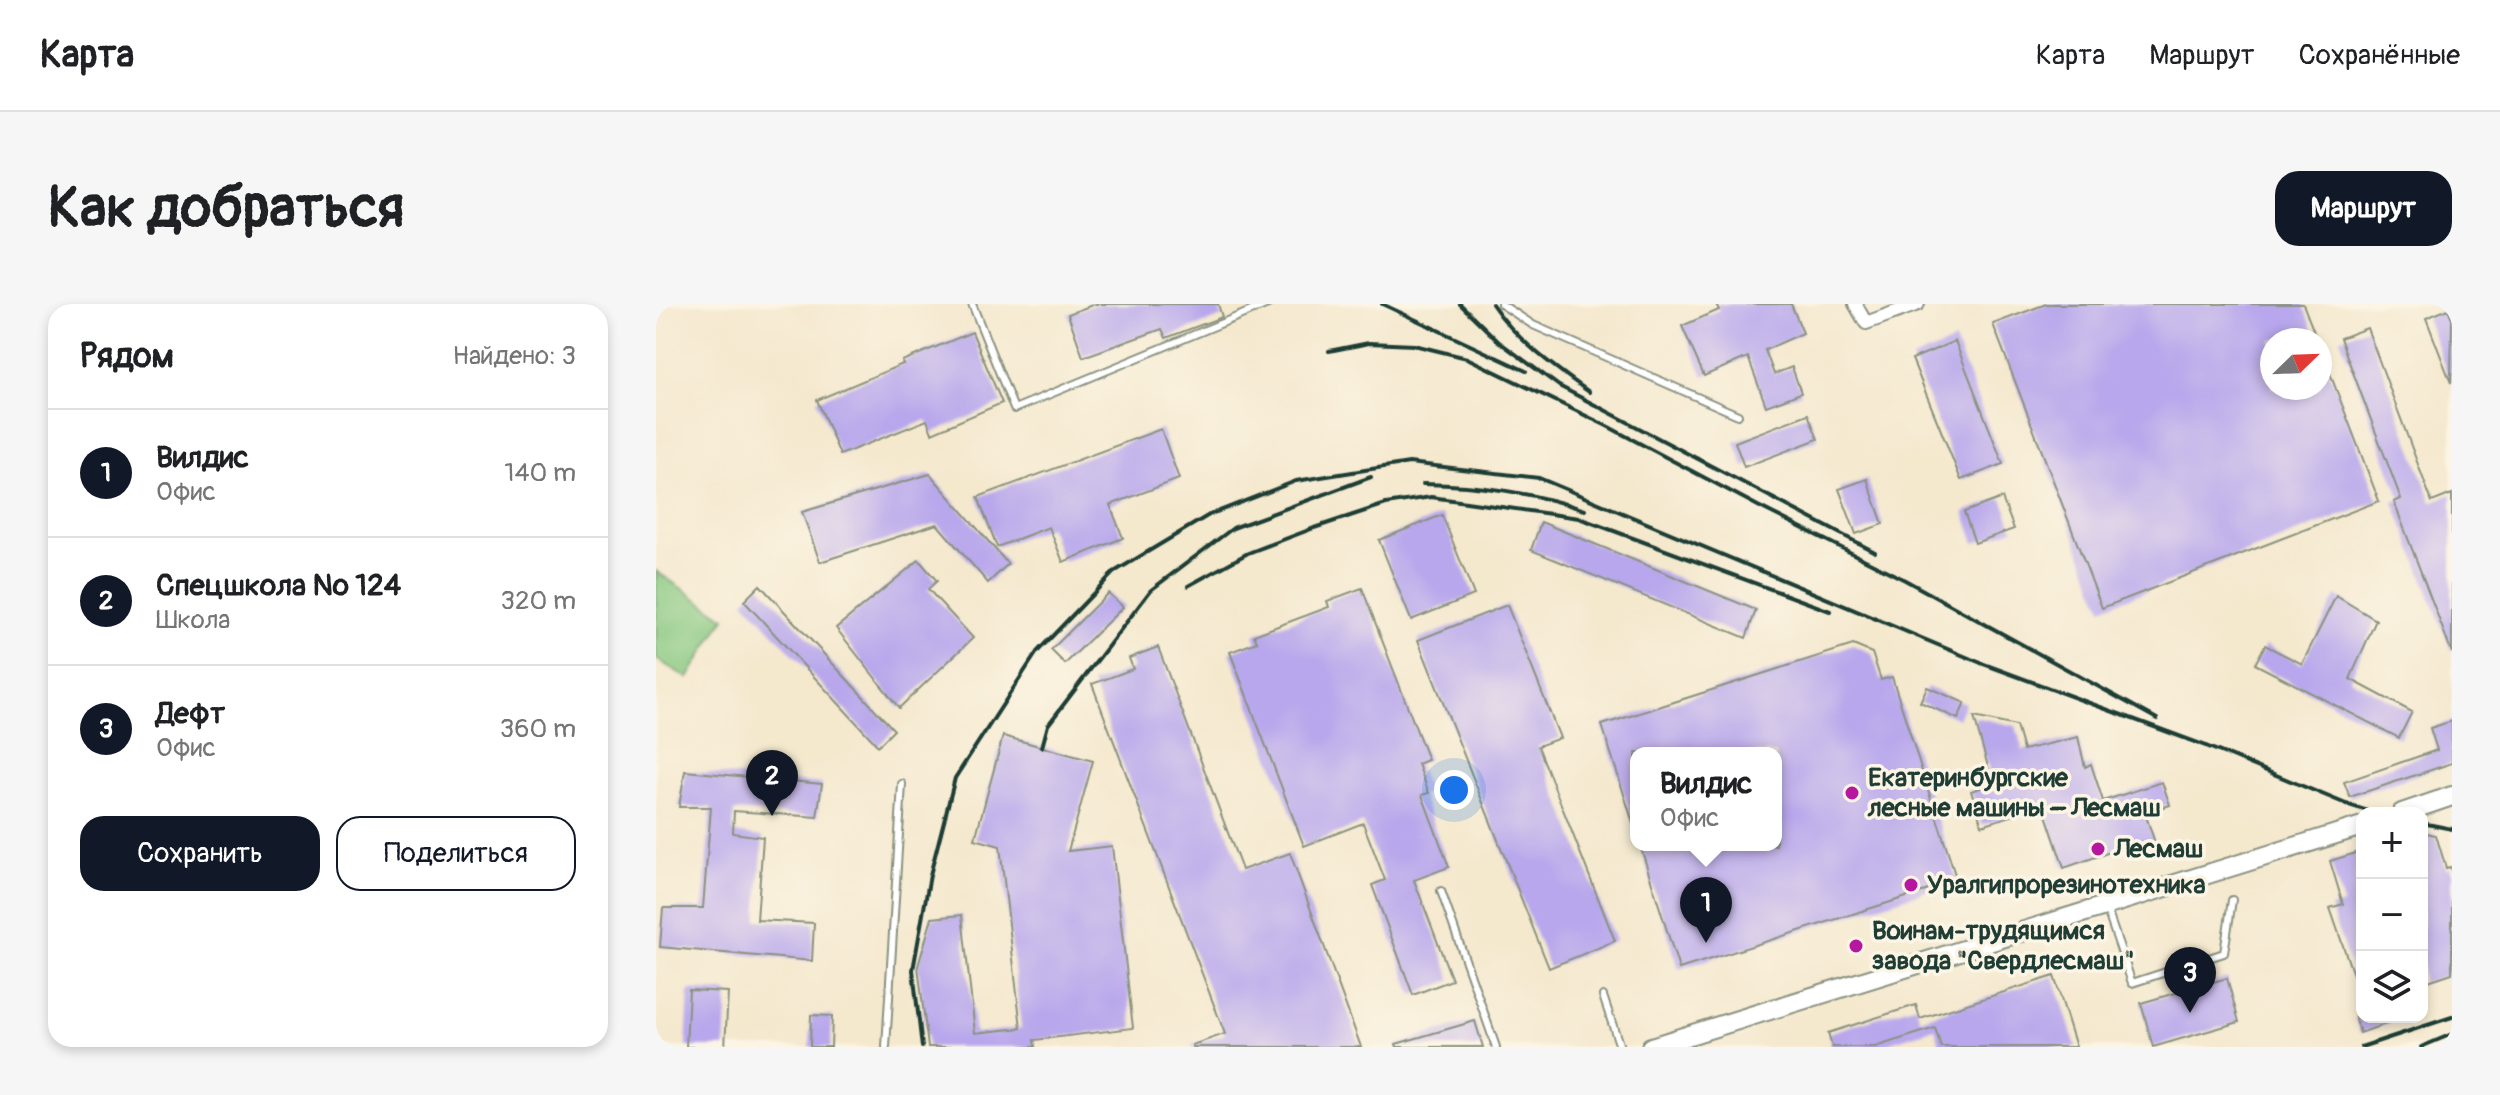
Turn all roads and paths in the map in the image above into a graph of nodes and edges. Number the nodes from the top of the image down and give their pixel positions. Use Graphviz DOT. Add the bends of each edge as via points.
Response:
graph roads {
  1 [pos="972,304"];
  2 [pos="1268,304"];
  3 [pos="1501,304"];
  4 [pos="1855,304"];
  5 [pos="1918,304"];
  6 [pos="1738,415"];
  7 [pos="902,784"];
  8 [pos="2452,796"];
  9 [pos="2420,807"];
  10 [pos="2356,828"];
  11 [pos="1441,891"];
  12 [pos="2232,900"];
  13 [pos="2105,904"];
  14 [pos="1603,996"];
  15 [pos="886,1047"];
  16 [pos="1496,1047"];
  17 [pos="1620,1047"];
  18 [pos="1651,1047"];
  1 -- 2 [label="lane" via="1014,409"];
  3 -- 6 [label="lane" via="1533,325"];
  4 -- 5 [label="street" via="1866,323"];
  7 -- 15 [label="lane"];
  8 -- 9 [label="main road"];
  10 -- 13 [label="main road"];
  11 -- 16 [label="lane"];
  12 -- 13 [label="lane" via="2224,953 2132,983"];
  13 -- 18 [label="main road"];
  14 -- 17 [label="lane"];
}
